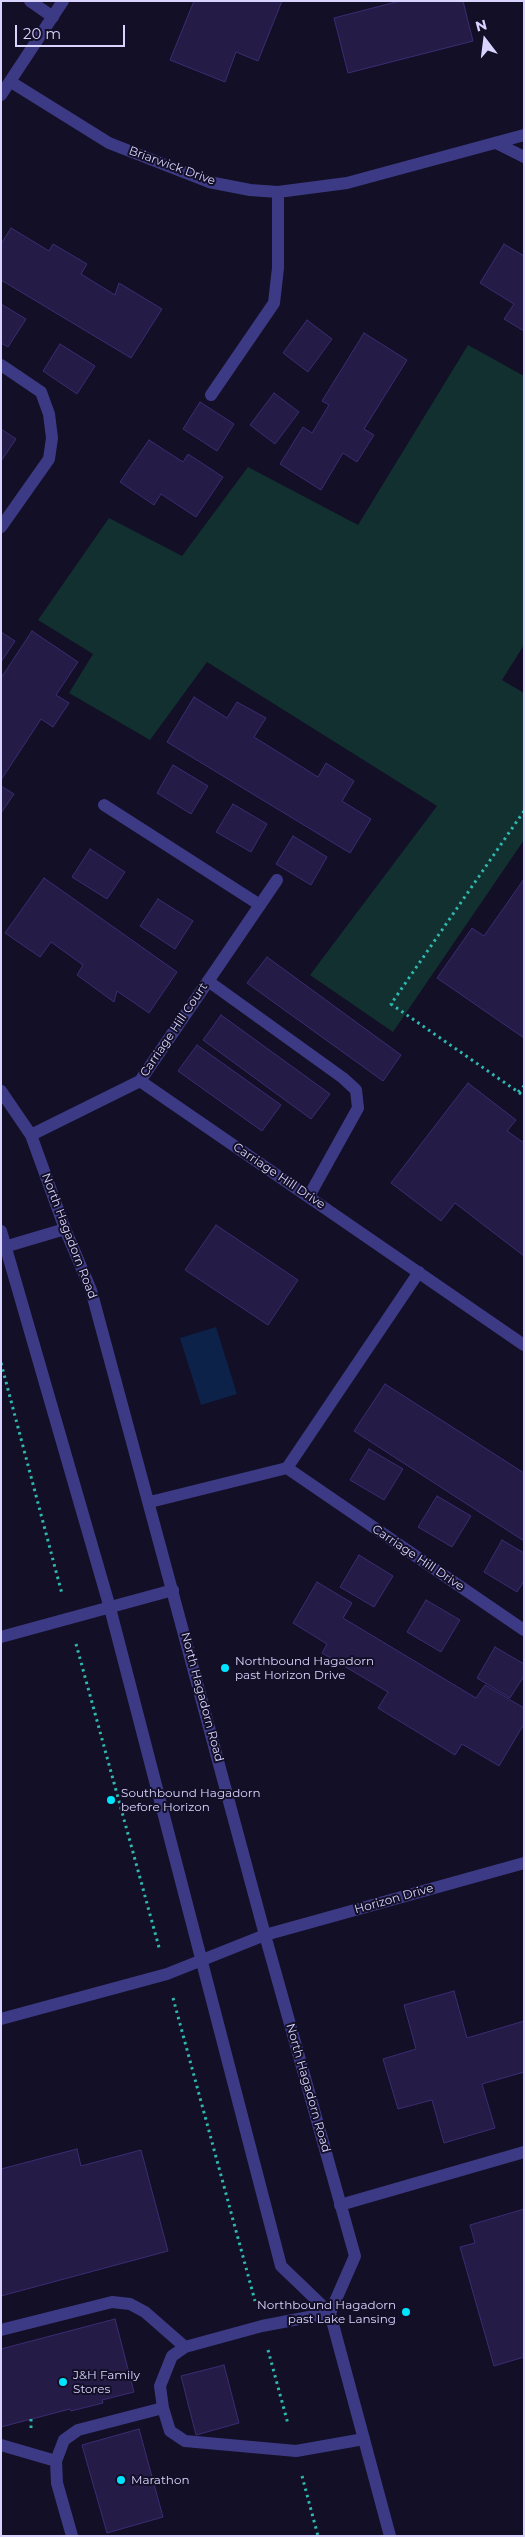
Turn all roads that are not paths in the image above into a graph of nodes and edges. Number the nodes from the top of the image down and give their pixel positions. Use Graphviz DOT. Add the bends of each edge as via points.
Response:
graph roads {
  1 [pos="30,1"];
  2 [pos="64,1"];
  3 [pos="53,16"];
  4 [pos="11,82"];
  5 [pos="1,95"];
  6 [pos="524,135"];
  7 [pos="496,143"];
  8 [pos="524,157"];
  9 [pos="278,192"];
  10 [pos="1,365"];
  11 [pos="211,395"];
  12 [pos="1,527"];
  13 [pos="104,805"];
  14 [pos="277,880"];
  15 [pos="260,905"];
  16 [pos="208,981"];
  17 [pos="140,1080"];
  18 [pos="1,1091"];
  19 [pos="31,1135"];
  20 [pos="309,1196"];
  21 [pos="65,1229"];
  22 [pos="1,1231"];
  23 [pos="4,1247"];
  24 [pos="419,1272"];
  25 [pos="524,1345"];
  26 [pos="287,1468"];
  27 [pos="150,1502"];
  28 [pos="173,1590"];
  29 [pos="110,1608"];
  30 [pos="524,1630"];
  31 [pos="1,1637"];
  32 [pos="524,1863"];
  33 [pos="265,1935"];
  34 [pos="201,1960"];
  35 [pos="1,2020"];
  36 [pos="524,2152"];
  37 [pos="340,2205"];
  38 [pos="330,2313"];
  39 [pos="1,2330"];
  40 [pos="185,2347"];
  41 [pos="163,2408"];
  42 [pos="364,2439"];
  43 [pos="1,2445"];
  44 [pos="56,2460"];
  45 [pos="72,2536"];
  46 [pos="390,2536"];
  1 -- 3 [label="street"];
  2 -- 3 [label="street"];
  3 -- 4 [label="street"];
  4 -- 5 [label="street"];
  4 -- 9 [label="street, Briarwick Drive" via="109,143 210,182"];
  6 -- 7 [label="street, Briarwick Drive"];
  7 -- 8 [label="street"];
  7 -- 9 [label="street, Briarwick Drive" via="347,183"];
  9 -- 11 [label="street" via="278,268 274,303"];
  10 -- 12 [label="street" via="41,392 49,414 52,438 49,459"];
  13 -- 15 [label="street"];
  14 -- 15 [label="street, Carriage Hill Court"];
  15 -- 16 [label="street, Carriage Hill Court"];
  16 -- 17 [label="street, Carriage Hill Court"];
  16 -- 20 [label="street" via="356,1090 358,1108"];
  17 -- 19 [label="street, Carriage Hill Court"];
  17 -- 20 [label="street, Carriage Hill Drive"];
  18 -- 19 [label="street, North Hagadorn Road"];
  19 -- 21 [label="street, North Hagadorn Road"];
  20 -- 24 [label="street, Carriage Hill Drive"];
  21 -- 23 [label="street"];
  21 -- 27 [label="street, North Hagadorn Road" via="91,1290"];
  22 -- 23 [label="street"];
  23 -- 29 [label="street"];
  24 -- 25 [label="street, Carriage Hill Drive"];
  24 -- 26 [label="street"];
  26 -- 27 [label="street"];
  26 -- 30 [label="street, Carriage Hill Drive"];
  27 -- 28 [label="street, North Hagadorn Road"];
  28 -- 29 [label="street"];
  28 -- 33 [label="street, North Hagadorn Road"];
  29 -- 31 [label="street"];
  29 -- 34 [label="street"];
  32 -- 33 [label="street, Horizon Drive"];
  33 -- 34 [label="street, Horizon Drive"];
  33 -- 37 [label="street, North Hagadorn Road"];
  34 -- 35 [label="street, Horizon Drive" via="166,1974"];
  34 -- 38 [label="street" via="281,2266"];
  36 -- 37 [label="street"];
  37 -- 38 [label="street, North Hagadorn Road" via="355,2256"];
  38 -- 40 [label="street" via="262,2326"];
  38 -- 42 [label="street"];
  39 -- 40 [label="street" via="112,2302 130,2304 145,2312"];
  40 -- 41 [label="street" via="172,2356 160,2386"];
  41 -- 42 [label="street" via="170,2430 185,2441 296,2451"];
  41 -- 44 [label="street" via="78,2430 64,2440"];
  42 -- 46 [label="street"];
  43 -- 44 [label="street"];
  44 -- 45 [label="street" via="57,2483"];
}
